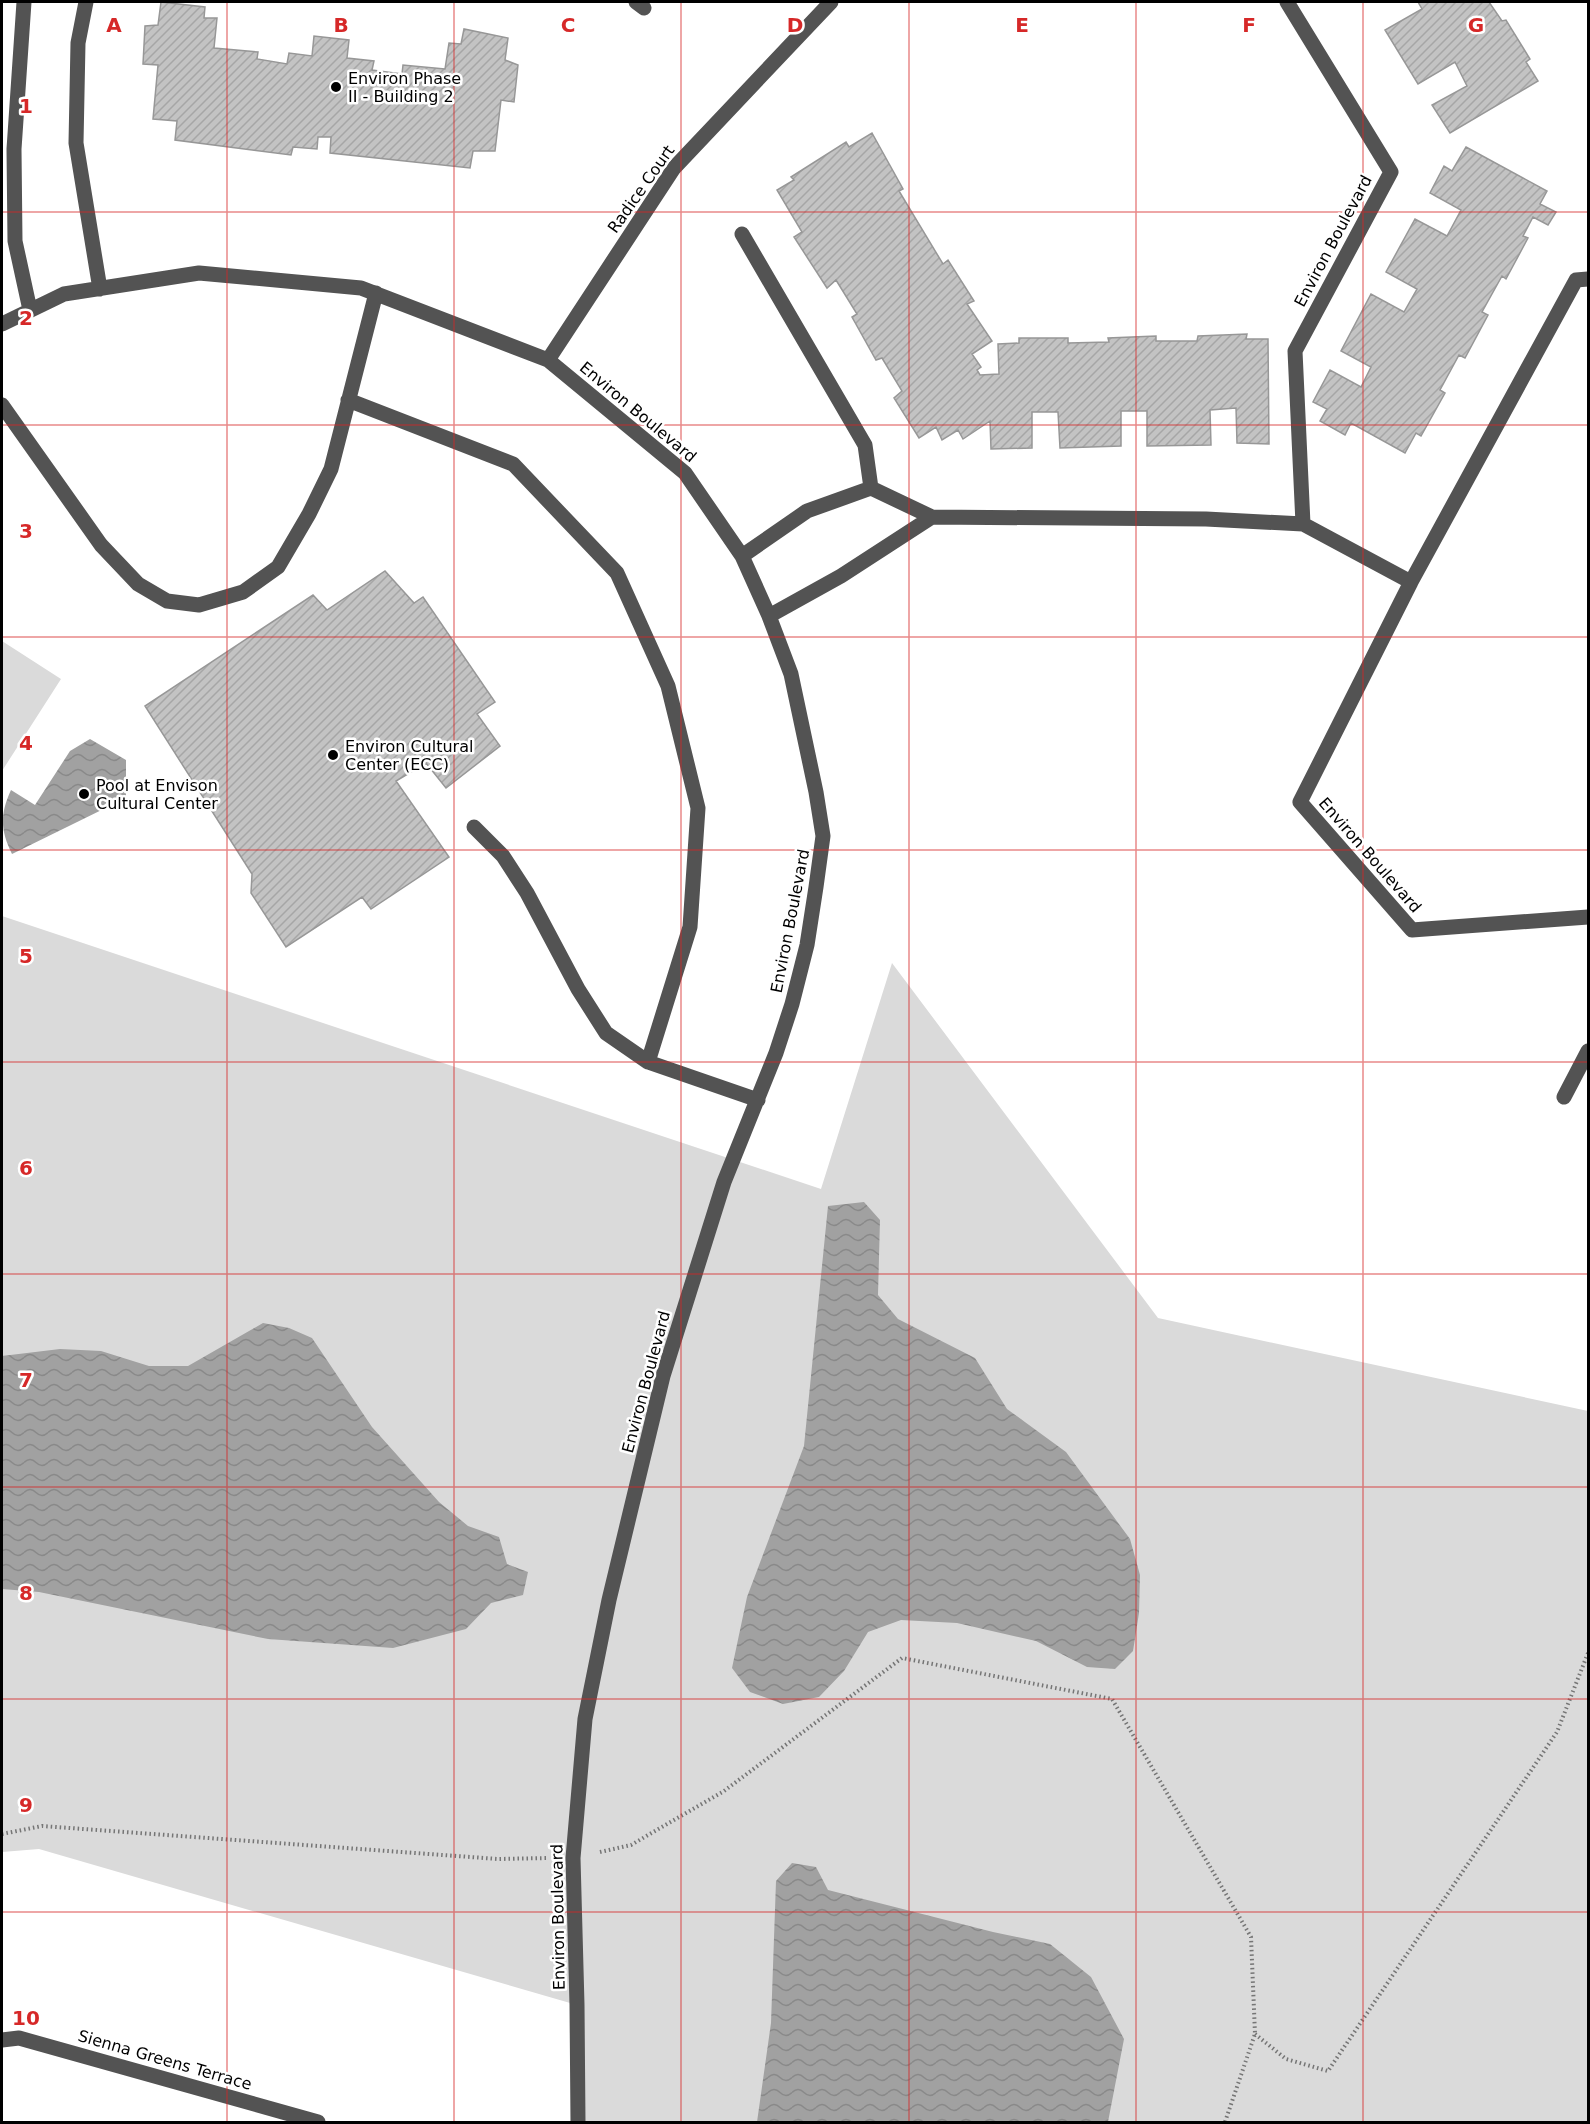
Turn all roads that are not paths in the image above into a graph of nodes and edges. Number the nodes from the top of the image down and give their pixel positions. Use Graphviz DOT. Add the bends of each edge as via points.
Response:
graph roads {
  1 [pos="24,2"];
  2 [pos="86,2"];
  3 [pos="831,2"];
  4 [pos="1287,2"];
  5 [pos="742,234"];
  6 [pos="1588,279"];
  7 [pos="100,289"];
  8 [pos="376,293"];
  9 [pos="30,310"];
  10 [pos="2,324"];
  11 [pos="548,360"];
  12 [pos="348,400"];
  13 [pos="2,405"];
  14 [pos="871,488"];
  15 [pos="932,517"];
  16 [pos="1303,524"];
  17 [pos="742,556"];
  18 [pos="1412,582"];
  19 [pos="769,616"];
  20 [pos="474,827"];
  21 [pos="1588,917"];
  22 [pos="1588,1051"];
  23 [pos="648,1062"];
  24 [pos="1564,1097"];
  25 [pos="758,1100"];
  26 [pos="2,2040"];
  27 [pos="318,2122"];
  28 [pos="578,2122"];
  1 -- 9 [label="street" via="14,148 15,241"];
  2 -- 7 [label="street" via="78,44 76,143"];
  3 -- 11 [label="street, Radice Court" via="674,168"];
  4 -- 16 [label="street, Environ Boulevard" via="1391,172 1295,351"];
  5 -- 14 [label="street" via="866,445"];
  6 -- 18 [label="street, Environ Boulevard" via="1576,280"];
  7 -- 8 [label="street, Environ Boulevard" via="199,273 361,288"];
  7 -- 9 [label="street, Environ Boulevard" via="64,294"];
  8 -- 11 [label="street, Environ Boulevard"];
  8 -- 12 [label="street"];
  9 -- 10 [label="street, Environ Boulevard"];
  11 -- 17 [label="street, Environ Boulevard" via="685,473"];
  12 -- 13 [label="street" via="331,469 278,567 243,592 199,605 167,601 138,584 101,545"];
  12 -- 23 [label="street" via="513,464 617,573 668,686 698,808 690,927"];
  14 -- 15 [label="street"];
  14 -- 17 [label="street" via="807,511"];
  15 -- 16 [label="street" via="1206,519"];
  15 -- 19 [label="street" via="841,576"];
  16 -- 18 [label="street"];
  17 -- 19 [label="street, Environ Boulevard"];
  18 -- 21 [label="street, Environ Boulevard" via="1300,802 1412,930"];
  19 -- 25 [label="street, Environ Boulevard" via="791,674 823,836 807,945 795,994"];
  20 -- 23 [label="street" via="503,856 527,893 606,1033"];
  22 -- 24 [label="street"];
  23 -- 25 [label="street"];
  25 -- 28 [label="street, Environ Boulevard" via="724,1182 660,1388 585,1719 573,1858"];
  26 -- 27 [label="street, Sienna Greens Terrace" via="19,2038"];
}
